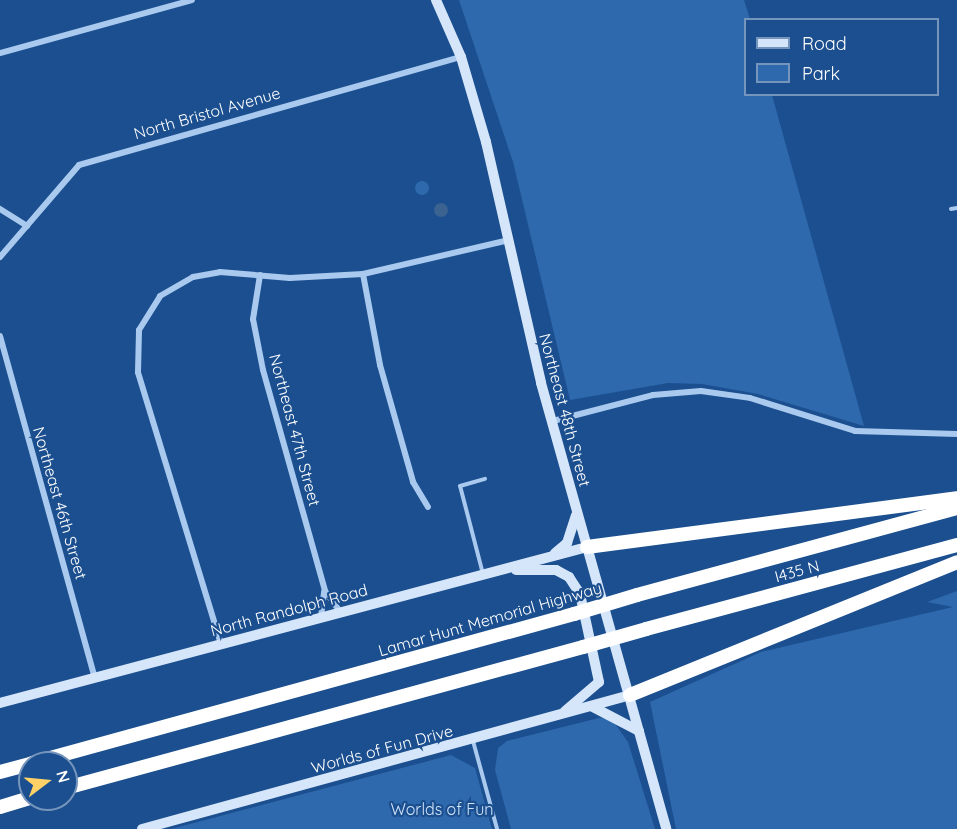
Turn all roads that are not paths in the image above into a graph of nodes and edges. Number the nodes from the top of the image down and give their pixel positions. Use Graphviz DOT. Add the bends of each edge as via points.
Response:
graph roads {
  1 [pos="192,0"];
  2 [pos="436,0"];
  3 [pos="0,53"];
  4 [pos="461,57"];
  5 [pos="0,208"];
  6 [pos="957,208"];
  7 [pos="951,209"];
  8 [pos="27,226"];
  9 [pos="509,240"];
  10 [pos="0,257"];
  11 [pos="363,274"];
  12 [pos="260,275"];
  13 [pos="0,336"];
  14 [pos="553,421"];
  15 [pos="957,434"];
  16 [pos="485,479"];
  17 [pos="957,498"];
  18 [pos="428,507"];
  19 [pos="957,508"];
  20 [pos="576,513"];
  21 [pos="957,544"];
  22 [pos="587,547"];
  23 [pos="552,555"];
  24 [pos="957,562"];
  25 [pos="498,571"];
  26 [pos="483,574"];
  27 [pos="325,591"];
  28 [pos="340,612"];
  29 [pos="321,617"];
  30 [pos="221,644"];
  31 [pos="95,678"];
  32 [pos="630,695"];
  33 [pos="0,703"];
  34 [pos="592,706"];
  35 [pos="552,719"];
  36 [pos="640,732"];
  37 [pos="474,741"];
  38 [pos="75,751"];
  39 [pos="18,767"];
  40 [pos="0,772"];
  41 [pos="78,786"];
  42 [pos="18,802"];
  43 [pos="0,807"];
  44 [pos="142,829"];
  45 [pos="498,829"];
  46 [pos="666,829"];
  1 -- 3 [label="street"];
  2 -- 4 [label="main road, Northeast 48th Street"];
  4 -- 8 [label="street, North Bristol Avenue" via="79,165"];
  4 -- 9 [label="main road, Northeast 48th Street"];
  5 -- 8 [label="street"];
  6 -- 7 [label="lane"];
  8 -- 10 [label="street, North Bristol Avenue"];
  9 -- 11 [label="street"];
  9 -- 14 [label="main road, Northeast 48th Street"];
  11 -- 12 [label="street"];
  11 -- 18 [label="street" via="380,365 413,482"];
  12 -- 27 [label="street, Northeast 47th Street" via="253,319 263,370"];
  12 -- 30 [label="street" via="220,272 193,277 160,296 139,330 138,372"];
  13 -- 31 [label="street, Northeast 46th Street"];
  14 -- 15 [label="street" via="653,394 701,391 750,398 855,431"];
  14 -- 20 [label="main road, Northeast 48th Street"];
  16 -- 26 [label="lane" via="460,486"];
  17 -- 22 [label="highway"];
  19 -- 38 [label="highway, Lamar Hunt Memorial Highway, bridge"];
  20 -- 22 [label="main road, Northeast 48th Street"];
  20 -- 23 [label="main road" via="567,543"];
  21 -- 41 [label="highway, I435 N, bridge"];
  22 -- 23 [label="main road, North Randolph Road"];
  22 -- 32 [label="main road, Northeast 48th Street"];
  23 -- 25 [label="main road, North Randolph Road"];
  24 -- 32 [label="highway"];
  25 -- 26 [label="main road, North Randolph Road"];
  25 -- 35 [label="main road" via="556,570 569,577 580,594 599,682 586,698"];
  26 -- 28 [label="main road, North Randolph Road"];
  27 -- 28 [label="street, Northeast 47th Street"];
  27 -- 29 [label="street, Northeast 47th Street"];
  28 -- 29 [label="main road, North Randolph Road"];
  29 -- 30 [label="main road, North Randolph Road"];
  30 -- 31 [label="main road, North Randolph Road"];
  31 -- 33 [label="main road, North Randolph Road"];
  32 -- 34 [label="main road, Worlds of Fun Drive"];
  32 -- 36 [label="main road, Northeast 48th Street"];
  34 -- 35 [label="main road, Worlds of Fun Drive"];
  34 -- 36 [label="main road" via="625,719"];
  35 -- 37 [label="main road, Worlds of Fun Drive"];
  36 -- 46 [label="main road, Northeast 48th Street"];
  37 -- 44 [label="main road, Worlds of Fun Drive"];
  37 -- 45 [label="lane"];
  39 -- 40 [label="highway, Lamar Hunt Memorial Highway"];
  42 -- 43 [label="highway"];
}
